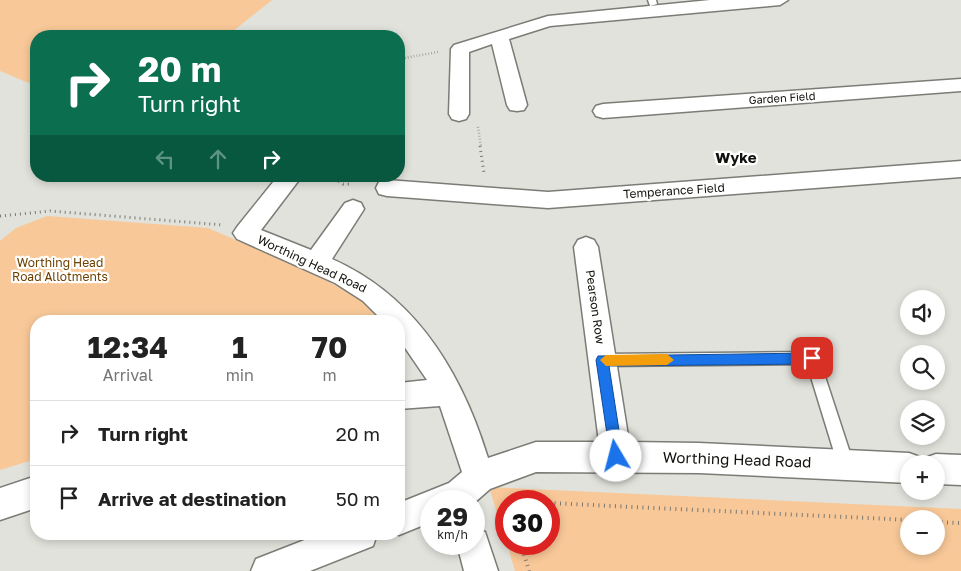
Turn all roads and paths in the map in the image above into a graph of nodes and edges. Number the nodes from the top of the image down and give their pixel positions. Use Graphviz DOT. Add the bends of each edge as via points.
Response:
graph roads {
  1 [pos="780,0"];
  2 [pos="740,1"];
  3 [pos="499,36"];
  4 [pos="460,48"];
  5 [pos="405,58"];
  6 [pos="961,85"];
  7 [pos="517,105"];
  8 [pos="603,111"];
  9 [pos="459,114"];
  10 [pos="961,170"];
  11 [pos="286,182"];
  12 [pos="387,188"];
  13 [pos="486,196"];
  14 [pos="353,209"];
  15 [pos="0,216"];
  16 [pos="245,233"];
  17 [pos="586,247"];
  18 [pos="315,264"];
  19 [pos="394,315"];
  20 [pos="405,327"];
  21 [pos="602,360"];
  22 [pos="448,392"];
  23 [pos="405,396"];
  24 [pos="616,456"];
  25 [pos="846,465"];
  26 [pos="900,468"];
  27 [pos="945,469"];
  28 [pos="961,470"];
  29 [pos="456,490"];
  30 [pos="467,490"];
  31 [pos="30,494"];
  32 [pos="0,504"];
  33 [pos="560,504"];
  34 [pos="420,510"];
  35 [pos="405,517"];
  36 [pos="900,520"];
  37 [pos="945,522"];
  38 [pos="961,523"];
  39 [pos="346,540"];
  40 [pos="476,555"];
  41 [pos="524,555"];
  42 [pos="268,571"];
  43 [pos="481,571"];
  44 [pos="529,571"];
  1 -- 2 [label="street"];
  2 -- 3 [label="street" via="548,21"];
  3 -- 4 [label="street"];
  3 -- 7 [label="street"];
  4 -- 5 [label="path"];
  4 -- 9 [label="street"];
  6 -- 8 [label="street, Garden Field"];
  9 -- 13 [label="path" via="477,118"];
  10 -- 13 [label="street, Temperance Field" via="548,200"];
  11 -- 16 [label="street"];
  12 -- 13 [label="street, Temperance Field"];
  14 -- 18 [label="street"];
  15 -- 16 [label="path" via="60,211 218,223"];
  16 -- 18 [label="street, Worthing Head Road"];
  17 -- 21 [label="street, Pearson Row"];
  18 -- 19 [label="street, Worthing Head Road" via="373,293"];
  20 -- 22 [label="street, Worthing Head Road" via="430,359"];
  21 -- 24 [label="street, Pearson Row"];
  21 -- 25 [label="lane" via="810,352"];
  22 -- 23 [label="street"];
  22 -- 29 [label="street, Worthing Head Road" via="468,435"];
  24 -- 25 [label="street, Worthing Head Road"];
  24 -- 30 [label="street, Worthing Head Road" via="536,457"];
  25 -- 26 [label="street, Worthing Head Road"];
  27 -- 28 [label="street"];
  31 -- 32 [label="street"];
  33 -- 36 [label="path"];
  34 -- 35 [label="street"];
  37 -- 38 [label="path"];
  39 -- 42 [label="street"];
  40 -- 43 [label="street"];
  41 -- 44 [label="path"];
}
